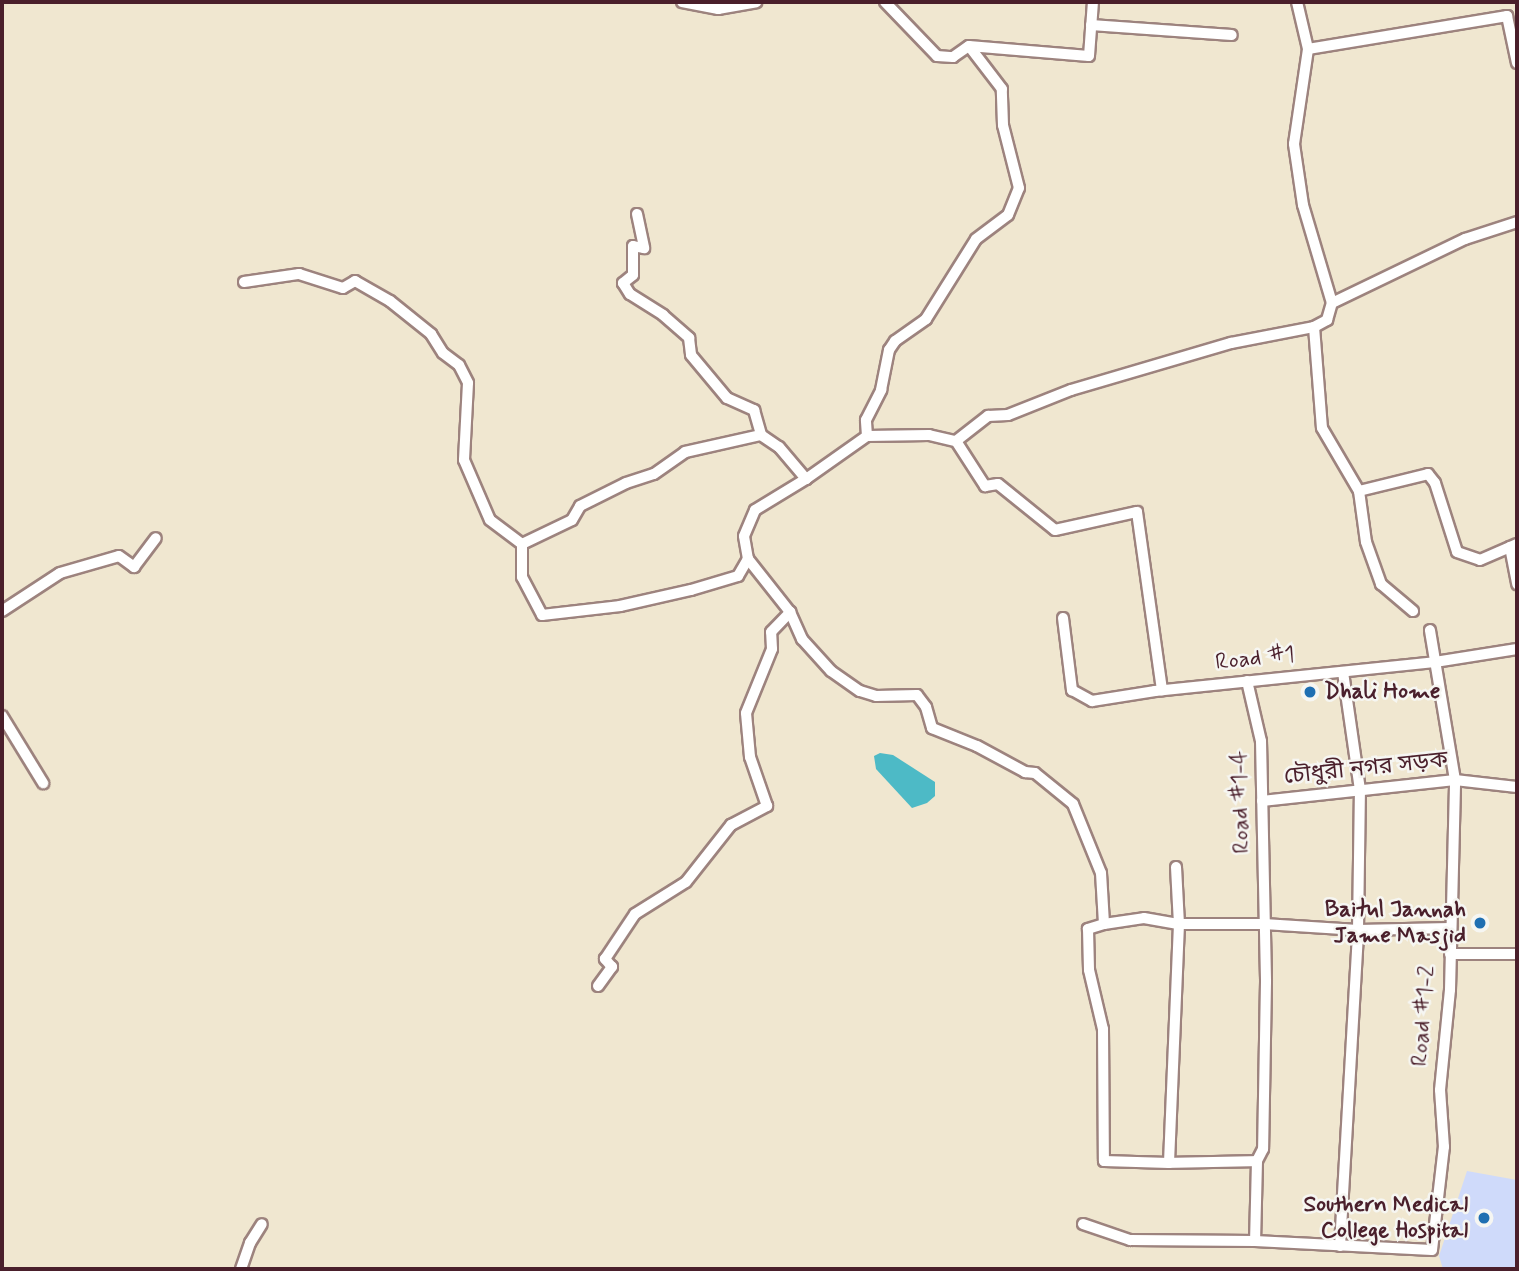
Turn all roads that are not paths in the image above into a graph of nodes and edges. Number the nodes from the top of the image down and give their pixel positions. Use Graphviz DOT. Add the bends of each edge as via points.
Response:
graph roads {
  1 [pos="682,2"];
  2 [pos="757,2"];
  3 [pos="885,2"];
  4 [pos="1093,2"];
  5 [pos="1297,2"];
  6 [pos="1091,26"];
  7 [pos="1232,34"];
  8 [pos="969,46"];
  9 [pos="1308,49"];
  10 [pos="1516,50"];
  11 [pos="1517,63"];
  12 [pos="637,214"];
  13 [pos="1517,222"];
  14 [pos="243,282"];
  15 [pos="1332,303"];
  16 [pos="1314,327"];
  17 [pos="761,435"];
  18 [pos="867,436"];
  19 [pos="956,441"];
  20 [pos="806,480"];
  21 [pos="1359,491"];
  22 [pos="156,538"];
  23 [pos="522,544"];
  24 [pos="1514,546"];
  25 [pos="748,559"];
  26 [pos="1517,584"];
  27 [pos="2,611"];
  28 [pos="1413,611"];
  29 [pos="790,612"];
  30 [pos="1063,618"];
  31 [pos="1430,630"];
  32 [pos="1517,649"];
  33 [pos="1435,662"];
  34 [pos="1343,671"];
  35 [pos="1247,681"];
  36 [pos="1162,690"];
  37 [pos="2,716"];
  38 [pos="1455,780"];
  39 [pos="43,783"];
  40 [pos="1517,787"];
  41 [pos="1360,790"];
  42 [pos="1262,801"];
  43 [pos="1176,867"];
  44 [pos="1104,924"];
  45 [pos="1179,924"];
  46 [pos="1264,924"];
  47 [pos="1450,928"];
  48 [pos="1359,930"];
  49 [pos="1450,954"];
  50 [pos="1517,954"];
  51 [pos="597,986"];
  52 [pos="1257,1161"];
  53 [pos="1169,1163"];
  54 [pos="262,1223"];
  55 [pos="1083,1224"];
  56 [pos="1255,1241"];
  57 [pos="1339,1246"];
  58 [pos="241,1269"];
  1 -- 2 [label="street" via="718,9"];
  3 -- 8 [label="street" via="937,56 953,57"];
  4 -- 6 [label="street"];
  5 -- 9 [label="street"];
  6 -- 7 [label="street"];
  6 -- 8 [label="street" via="1089,56"];
  8 -- 18 [label="street" via="1002,89 1003,125 1019,188 1008,215 976,239 926,319 889,350 881,390 866,420"];
  9 -- 10 [label="street" via="1507,16"];
  9 -- 15 [label="street" via="1294,144 1303,205"];
  10 -- 11 [label="street"];
  12 -- 17 [label="street" via="644,248 633,246 633,275 623,283 630,294 689,338 691,355 727,398 754,410"];
  13 -- 15 [label="street" via="1465,239"];
  14 -- 23 [label="street" via="299,274 343,288 355,281 390,301 431,334 443,353 459,365 468,383 464,460 490,520"];
  15 -- 16 [label="street" via="1327,320"];
  16 -- 19 [label="street" via="1231,344 1071,390 1008,415 988,416"];
  16 -- 21 [label="street" via="1322,429"];
  17 -- 20 [label="street" via="779,447"];
  17 -- 23 [label="street" via="685,452 654,474 580,506 572,520"];
  18 -- 19 [label="street" via="929,435"];
  18 -- 20 [label="street"];
  19 -- 36 [label="street" via="985,486 998,484 1055,530 1137,512"];
  20 -- 25 [label="street" via="755,510 744,536"];
  21 -- 24 [label="street" via="1427,474 1435,483 1457,552 1480,560"];
  21 -- 28 [label="street" via="1366,541 1381,584"];
  22 -- 27 [label="street" via="134,567 119,556 60,573"];
  23 -- 25 [label="street" via="522,577 541,615 620,606 691,590 738,576"];
  24 -- 26 [label="street"];
  25 -- 29 [label="street"];
  29 -- 44 [label="street" via="802,639 831,671 860,691 876,696 917,695 932,727 1035,773 1073,804 1101,873"];
  29 -- 51 [label="street" via="771,632 772,649 746,713 750,757 767,806 731,825 686,883 635,914 605,959 612,967"];
  30 -- 36 [label="street, Road #1" via="1072,690 1093,701"];
  31 -- 33 [label="street"];
  32 -- 33 [label="street, Road #1"];
  33 -- 34 [label="street, Road #1"];
  33 -- 38 [label="street"];
  34 -- 35 [label="street, Road #1"];
  34 -- 41 [label="street"];
  35 -- 36 [label="street, Road #1"];
  35 -- 42 [label="street, Road #1-4" via="1261,741"];
  37 -- 39 [label="street"];
  38 -- 40 [label="street, চৌধুরী নগর সড়ক"];
  38 -- 41 [label="street, চৌধুরী নগর সড়ক"];
  38 -- 47 [label="street"];
  41 -- 42 [label="street, চৌধুরী নগর সড়ক"];
  41 -- 48 [label="street"];
  42 -- 46 [label="street, Road #1-4"];
  43 -- 45 [label="street"];
  44 -- 45 [label="street, Road #1-2" via="1144,918"];
  44 -- 53 [label="street" via="1088,929 1089,970 1103,1029 1104,1161"];
  45 -- 46 [label="street, Road #1-2"];
  45 -- 53 [label="street"];
  46 -- 48 [label="street, Road #1-2"];
  46 -- 52 [label="street, Road #1-4" via="1263,1149"];
  47 -- 48 [label="street, Road #1-2"];
  47 -- 49 [label="street, Road #1-2"];
  48 -- 57 [label="street"];
  49 -- 50 [label="street"];
  49 -- 57 [label="street, Road #1-2" via="1440,1090 1444,1147 1432,1250"];
  52 -- 53 [label="street"];
  52 -- 56 [label="street, Road #1-4"];
  54 -- 58 [label="street"];
  55 -- 56 [label="street" via="1130,1240"];
  56 -- 57 [label="street"];
}
